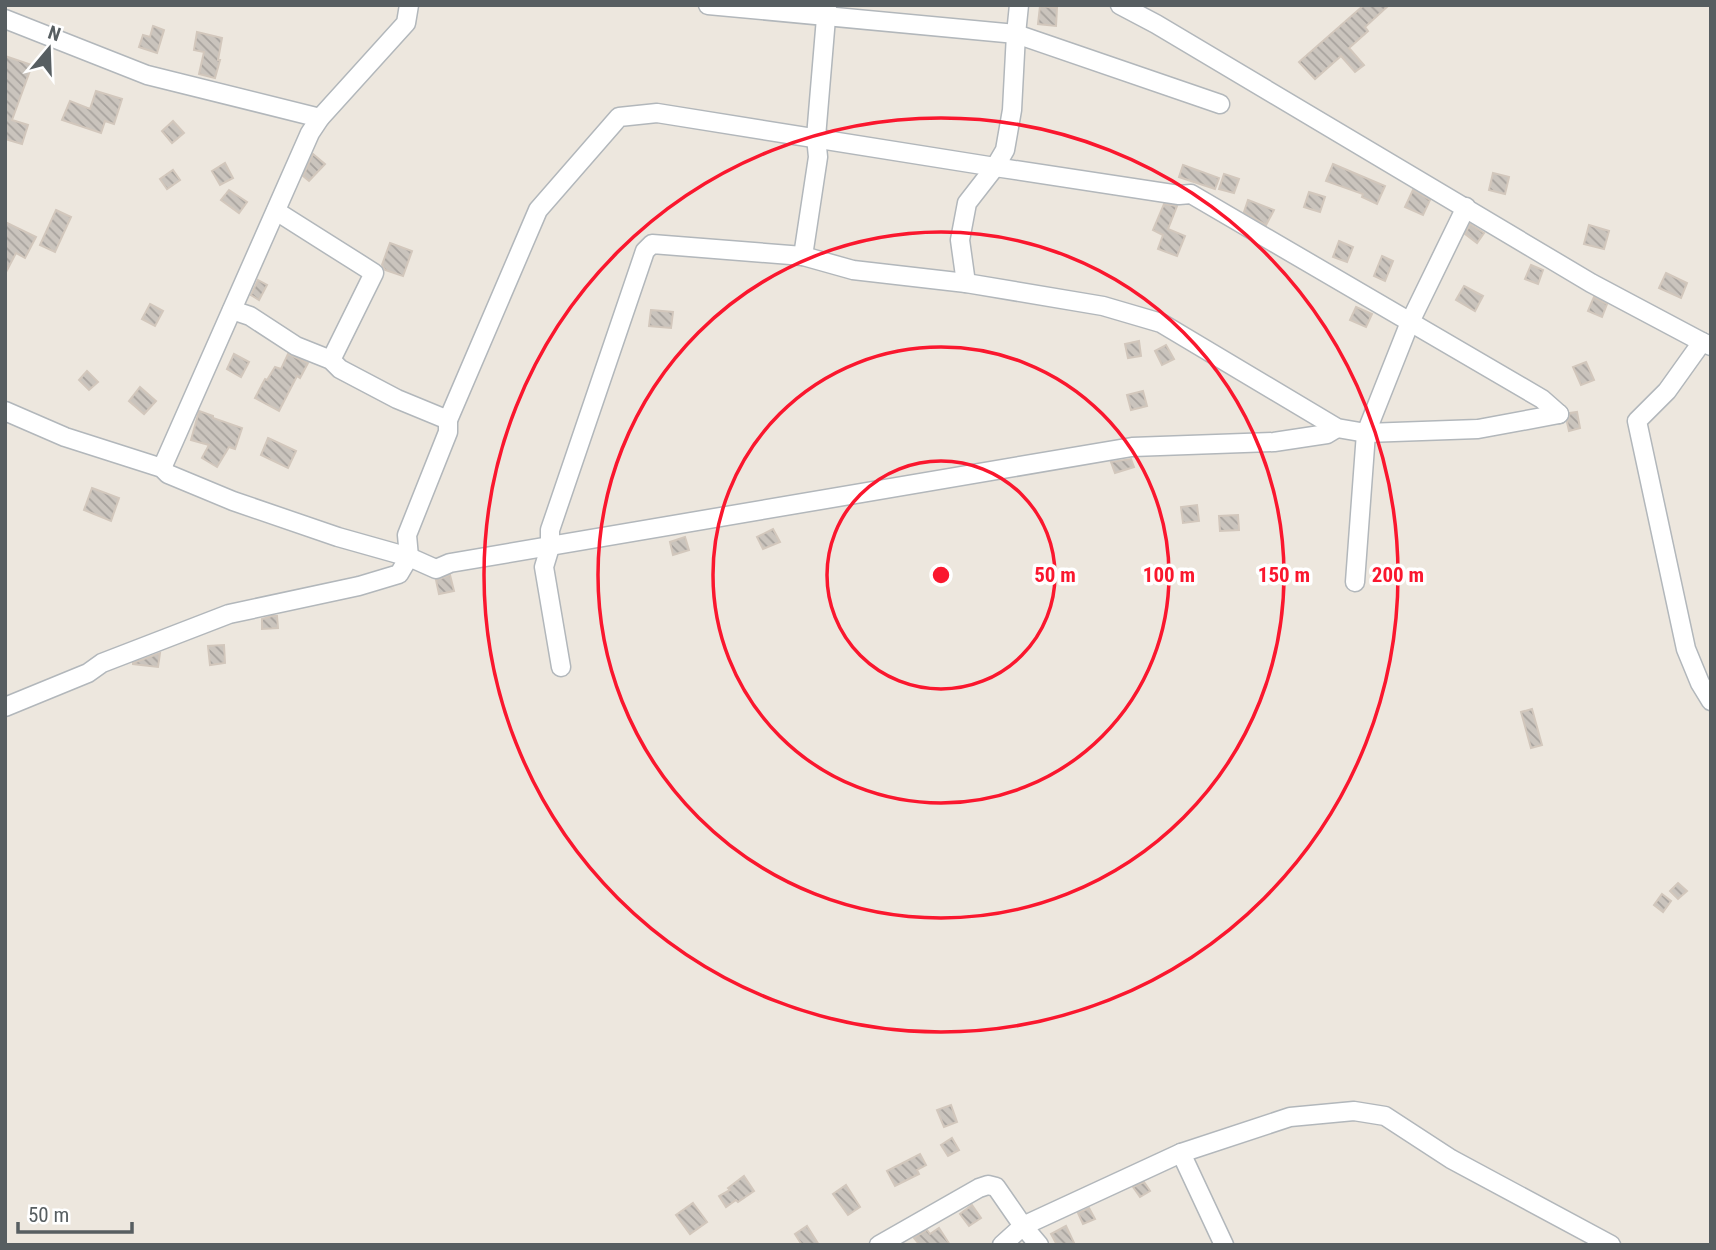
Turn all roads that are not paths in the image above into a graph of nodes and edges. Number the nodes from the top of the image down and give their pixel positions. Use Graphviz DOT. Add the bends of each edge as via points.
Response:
graph roads {
  1 [pos="408,5"];
  2 [pos="708,5"];
  3 [pos="1019,5"];
  4 [pos="1120,5"];
  5 [pos="827,10"];
  6 [pos="5,19"];
  7 [pos="1016,34"];
  8 [pos="1220,104"];
  9 [pos="320,118"];
  10 [pos="816,137"];
  11 [pos="995,167"];
  12 [pos="1466,208"];
  13 [pos="276,211"];
  14 [pos="803,256"];
  15 [pos="966,283"];
  16 [pos="233,310"];
  17 [pos="1410,322"];
  18 [pos="1707,344"];
  19 [pos="331,360"];
  20 [pos="5,411"];
  21 [pos="448,420"];
  22 [pos="1337,428"];
  23 [pos="1366,433"];
  24 [pos="162,468"];
  25 [pos="550,547"];
  26 [pos="409,557"];
  27 [pos="1355,582"];
  28 [pos="561,667"];
  29 [pos="1711,701"];
  30 [pos="5,707"];
  31 [pos="1181,1153"];
  32 [pos="1023,1226"];
  33 [pos="1582,1237"];
  34 [pos="879,1245"];
  35 [pos="1002,1245"];
  36 [pos="1039,1245"];
  37 [pos="1224,1245"];
  38 [pos="1611,1245"];
  1 -- 9 [label="street" via="406,23"];
  2 -- 5 [label="street"];
  3 -- 7 [label="street"];
  4 -- 12 [label="street"];
  5 -- 7 [label="street"];
  5 -- 10 [label="street"];
  6 -- 9 [label="street" via="147,75"];
  7 -- 8 [label="street"];
  7 -- 11 [label="street" via="1012,110 1005,149"];
  9 -- 13 [label="street"];
  10 -- 11 [label="street"];
  10 -- 14 [label="street" via="818,157"];
  10 -- 21 [label="street" via="657,113 619,117 538,210"];
  11 -- 15 [label="street" via="967,203 960,240"];
  11 -- 17 [label="street" via="1191,194"];
  12 -- 17 [label="street"];
  12 -- 18 [label="street" via="1591,283"];
  13 -- 16 [label="street"];
  13 -- 19 [label="street" via="374,273"];
  14 -- 15 [label="street" via="853,270"];
  14 -- 25 [label="street" via="652,244 645,251 550,530"];
  15 -- 22 [label="street" via="1103,306 1161,323"];
  16 -- 19 [label="street"];
  16 -- 24 [label="street"];
  17 -- 23 [label="street"];
  17 -- 23 [label="street" via="1542,399 1559,414 1478,429"];
  18 -- 29 [label="street" via="1637,422 1686,649"];
  19 -- 21 [label="street" via="397,399"];
  20 -- 24 [label="street" via="65,437"];
  21 -- 26 [label="street" via="448,432 407,535"];
  22 -- 23 [label="street"];
  22 -- 25 [label="street" via="1327,434 1274,442 1132,447"];
  23 -- 27 [label="street"];
  24 -- 26 [label="street" via="233,501"];
  25 -- 26 [label="street" via="436,569"];
  25 -- 28 [label="street" via="544,567"];
  26 -- 30 [label="street" via="399,574 229,614"];
  31 -- 32 [label="street"];
  31 -- 33 [label="street" via="1290,1117 1354,1111 1384,1116"];
  31 -- 37 [label="street"];
  32 -- 34 [label="street" via="996,1187 988,1185"];
  32 -- 35 [label="street"];
  32 -- 36 [label="street"];
  33 -- 38 [label="street"];
}
